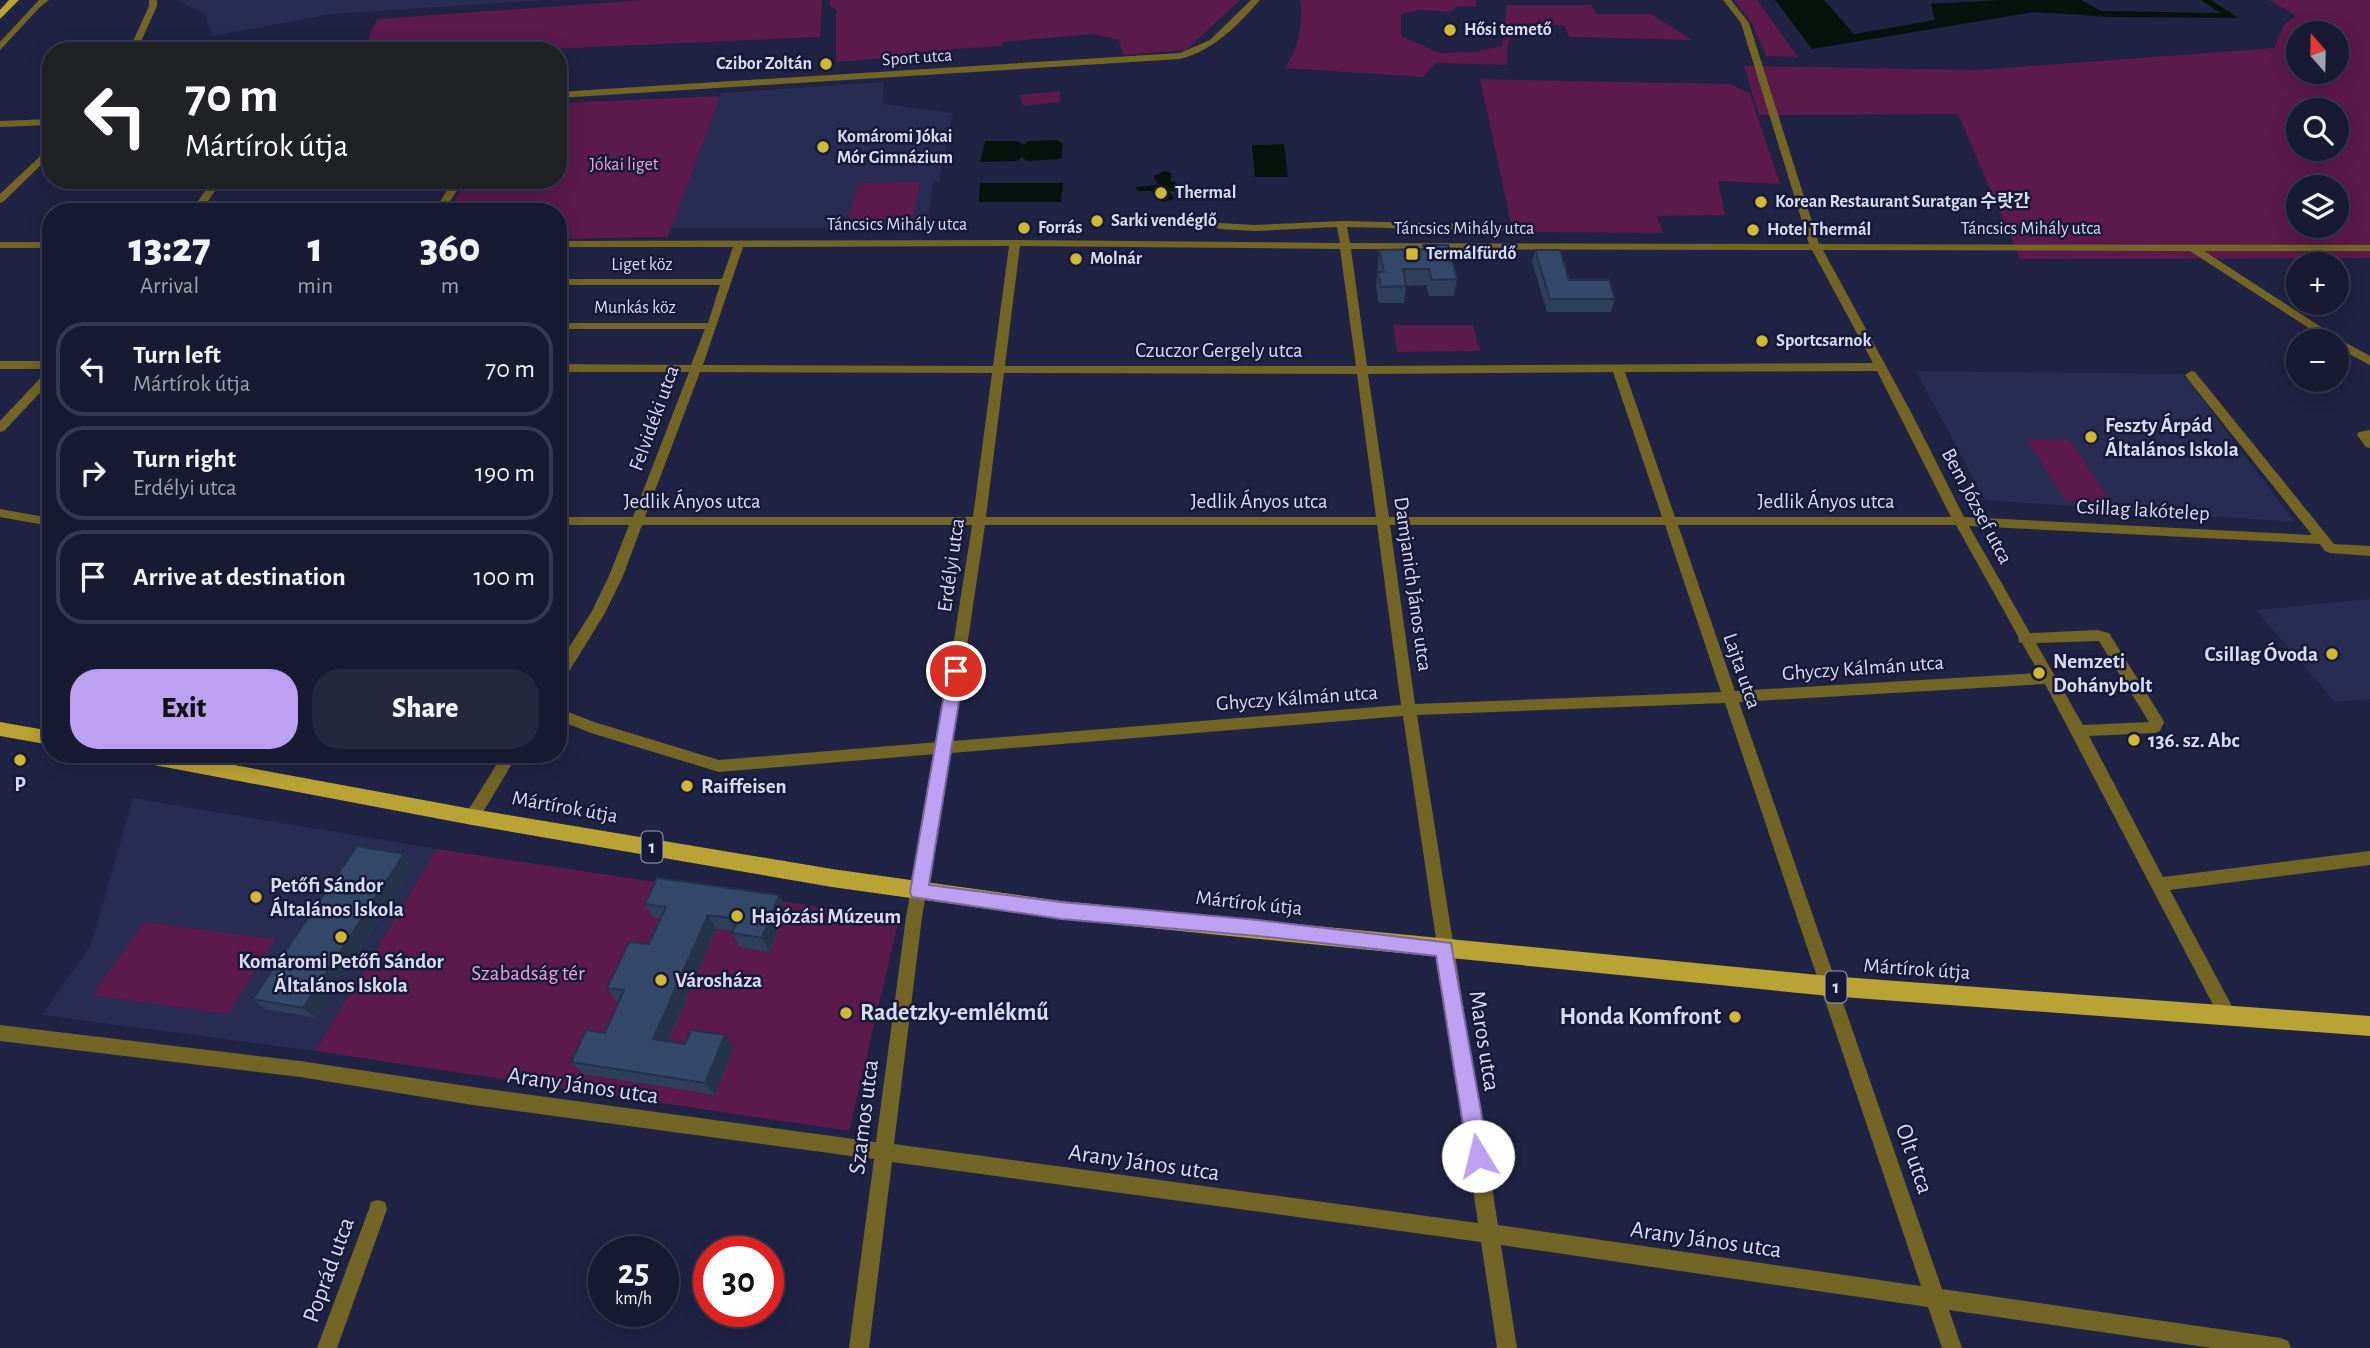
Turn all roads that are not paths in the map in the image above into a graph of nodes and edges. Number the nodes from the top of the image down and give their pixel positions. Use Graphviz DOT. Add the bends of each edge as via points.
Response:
graph roads {
  1 [pos="14,0"];
  2 [pos="44,0"];
  3 [pos="153,0"];
  4 [pos="1256,0"];
  5 [pos="1727,0"];
  6 [pos="0,16"];
  7 [pos="137,42"];
  8 [pos="0,47"];
  9 [pos="567,94"];
  10 [pos="42,122"];
  11 [pos="0,124"];
  12 [pos="42,158"];
  13 [pos="0,200"];
  14 [pos="1342,224"];
  15 [pos="1219,226"];
  16 [pos="1507,228"];
  17 [pos="739,243"];
  18 [pos="1015,243"];
  19 [pos="567,244"];
  20 [pos="0,245"];
  21 [pos="42,245"];
  22 [pos="1345,246"];
  23 [pos="2190,246"];
  24 [pos="1815,247"];
  25 [pos="2367,249"];
  26 [pos="567,282"];
  27 [pos="726,282"];
  28 [pos="567,326"];
  29 [pos="712,326"];
  30 [pos="2318,329"];
  31 [pos="2349,349"];
  32 [pos="2370,361"];
  33 [pos="0,365"];
  34 [pos="42,365"];
  35 [pos="695,366"];
  36 [pos="1880,367"];
  37 [pos="567,368"];
  38 [pos="997,369"];
  39 [pos="1618,369"];
  40 [pos="1362,370"];
  41 [pos="2191,375"];
  42 [pos="42,383"];
  43 [pos="0,428"];
  44 [pos="2370,433"];
  45 [pos="2370,444"];
  46 [pos="0,513"];
  47 [pos="42,520"];
  48 [pos="640,520"];
  49 [pos="979,520"];
  50 [pos="567,521"];
  51 [pos="1383,521"];
  52 [pos="1670,521"];
  53 [pos="1959,521"];
  54 [pos="2324,540"];
  55 [pos="2370,551"];
  56 [pos="2024,638"];
  57 [pos="567,663"];
  58 [pos="2047,678"];
  59 [pos="1729,698"];
  60 [pos="1409,710"];
  61 [pos="567,718"];
  62 [pos="0,729"];
  63 [pos="2079,731"];
  64 [pos="42,736"];
  65 [pos="945,746"];
  66 [pos="181,763"];
  67 [pos="505,763"];
  68 [pos="472,817"];
  69 [pos="2370,858"];
  70 [pos="2159,884"];
  71 [pos="919,892"];
  72 [pos="1444,949"];
  73 [pos="1829,986"];
  74 [pos="2228,1016"];
  75 [pos="2370,1026"];
  76 [pos="0,1033"];
  77 [pos="884,1153"];
  78 [pos="378,1209"];
  79 [pos="1491,1234"];
  80 [pos="1935,1296"];
  81 [pos="327,1348"];
  82 [pos="859,1348"];
  83 [pos="1507,1348"];
  84 [pos="1952,1348"];
  85 [pos="2281,1348"];
  1 -- 6 [label="main road"];
  2 -- 8 [label="street"];
  3 -- 7 [label="street"];
  4 -- 9 [label="street, Sport utca" via="1214,42 1180,56"];
  5 -- 24 [label="street, Bem József utca" via="1747,31"];
  10 -- 11 [label="street"];
  12 -- 13 [label="street"];
  14 -- 15 [label="street"];
  14 -- 16 [label="street"];
  14 -- 22 [label="street, Damjanich János utca"];
  17 -- 18 [label="street, Táncsics Mihály utca"];
  17 -- 19 [label="street, Táncsics Mihály utca"];
  17 -- 27 [label="street, Felvidéki utca"];
  18 -- 22 [label="street, Táncsics Mihály utca"];
  18 -- 38 [label="street, Erdélyi utca"];
  20 -- 21 [label="street"];
  22 -- 24 [label="street, Táncsics Mihály utca"];
  22 -- 40 [label="street, Damjanich János utca"];
  23 -- 24 [label="street, Táncsics Mihály utca"];
  23 -- 25 [label="street, Táncsics Mihály utca"];
  23 -- 30 [label="street"];
  24 -- 36 [label="street, Bem József utca"];
  26 -- 27 [label="street, Liget köz"];
  27 -- 29 [label="street, Felvidéki utca"];
  28 -- 29 [label="street, Munkás köz"];
  29 -- 35 [label="street, Felvidéki utca"];
  31 -- 32 [label="street"];
  33 -- 34 [label="street"];
  35 -- 37 [label="street, Czuczor Gergely utca"];
  35 -- 38 [label="street, Czuczor Gergely utca"];
  35 -- 48 [label="street, Felvidéki utca"];
  36 -- 39 [label="street, Czuczor Gergely utca"];
  36 -- 53 [label="street, Bem József utca"];
  38 -- 40 [label="street, Czuczor Gergely utca"];
  38 -- 49 [label="street, Erdélyi utca"];
  39 -- 40 [label="street, Czuczor Gergely utca"];
  39 -- 52 [label="street, Lajta utca"];
  40 -- 51 [label="street, Damjanich János utca"];
  41 -- 54 [label="street"];
  42 -- 43 [label="street"];
  44 -- 45 [label="street" via="2363,435"];
  46 -- 47 [label="street"];
  48 -- 49 [label="street, Jedlik Ányos utca"];
  48 -- 50 [label="street, Jedlik Ányos utca"];
  48 -- 57 [label="street, Felvidéki utca" via="598,613"];
  49 -- 51 [label="street, Jedlik Ányos utca"];
  49 -- 65 [label="street, Erdélyi utca"];
  51 -- 52 [label="street, Jedlik Ányos utca"];
  51 -- 60 [label="street, Damjanich János utca"];
  52 -- 53 [label="street, Jedlik Ányos utca"];
  52 -- 59 [label="street, Lajta utca"];
  53 -- 54 [label="street, Csillag lakótelep"];
  53 -- 56 [label="street, Bem József utca"];
  54 -- 55 [label="street, Csillag lakótelep" via="2330,548"];
  56 -- 58 [label="street, Bem József utca"];
  56 -- 63 [label="street" via="2104,637 2157,722 2155,727"];
  58 -- 59 [label="street, Ghyczy Kálmán utca"];
  58 -- 63 [label="street, Bem József utca"];
  59 -- 60 [label="street, Ghyczy Kálmán utca"];
  59 -- 73 [label="street, Lajta utca"];
  60 -- 65 [label="street, Ghyczy Kálmán utca"];
  60 -- 72 [label="street, Damjanich János utca"];
  61 -- 65 [label="street, Ghyczy Kálmán utca" via="719,766"];
  62 -- 64 [label="main road"];
  63 -- 70 [label="street, Bem József utca"];
  65 -- 71 [label="street, Erdélyi utca"];
  66 -- 68 [label="main road, Mártírok útja / 1"];
  67 -- 68 [label="street"];
  68 -- 71 [label="main road, Mártírok útja / 1"];
  69 -- 70 [label="street"];
  70 -- 74 [label="street, Bem József utca"];
  71 -- 72 [label="main road, Mártírok útja / 1"];
  71 -- 77 [label="street, Szamos utca"];
  72 -- 73 [label="main road, Mártírok útja / 1"];
  72 -- 79 [label="street, Maros utca"];
  73 -- 74 [label="main road, Mártírok útja / 1"];
  73 -- 80 [label="street, Olt utca"];
  74 -- 75 [label="main road, Mártírok útja / 1"];
  76 -- 77 [label="street, Arany János utca" via="300,1069"];
  77 -- 79 [label="street, Arany János utca"];
  77 -- 82 [label="street, Szamos utca"];
  78 -- 81 [label="street, Poprád utca"];
  79 -- 80 [label="street, Arany János utca"];
  79 -- 83 [label="street, Maros utca"];
  80 -- 84 [label="street, Olt utca"];
  80 -- 85 [label="street, Arany János utca"];
}
